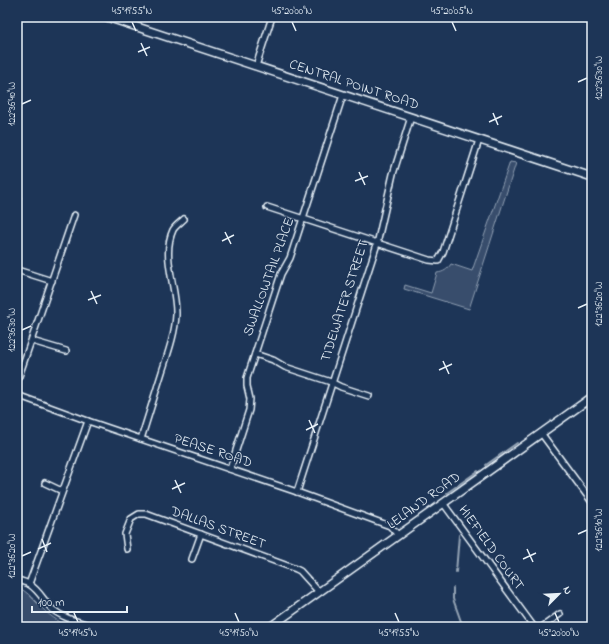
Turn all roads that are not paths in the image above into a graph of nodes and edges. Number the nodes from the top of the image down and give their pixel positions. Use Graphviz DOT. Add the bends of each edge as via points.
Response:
graph roads {
  1 [pos="107,17"];
  2 [pos="272,17"];
  3 [pos="256,66"];
  4 [pos="343,95"];
  5 [pos="411,117"];
  6 [pos="478,140"];
  7 [pos="592,178"];
  8 [pos="267,207"];
  9 [pos="74,215"];
  10 [pos="184,219"];
  11 [pos="303,220"];
  12 [pos="377,244"];
  13 [pos="17,270"];
  14 [pos="52,282"];
  15 [pos="32,341"];
  16 [pos="66,351"];
  17 [pos="255,354"];
  18 [pos="17,382"];
  19 [pos="331,382"];
  20 [pos="17,395"];
  21 [pos="368,396"];
  22 [pos="592,397"];
  23 [pos="88,421"];
  24 [pos="541,433"];
  25 [pos="141,439"];
  26 [pos="230,469"];
  27 [pos="44,483"];
  28 [pos="62,491"];
  29 [pos="297,492"];
  30 [pos="592,502"];
  31 [pos="443,504"];
  32 [pos="201,534"];
  33 [pos="398,535"];
  34 [pos="127,549"];
  35 [pos="192,559"];
  36 [pos="17,580"];
  37 [pos="29,584"];
  38 [pos="320,592"];
  39 [pos="560,614"];
  40 [pos="95,627"];
  41 [pos="270,627"];
  42 [pos="534,627"];
  43 [pos="542,627"];
  1 -- 3 [label="street, CENTRAL POINT ROAD"];
  2 -- 3 [label="street"];
  3 -- 4 [label="street, CENTRAL POINT ROAD"];
  4 -- 5 [label="street, CENTRAL POINT ROAD"];
  4 -- 11 [label="street, SWALLOWTAIL PLACE"];
  5 -- 6 [label="street, CENTRAL POINT ROAD"];
  5 -- 12 [label="street, TIDEWATER STREET" via="393,174"];
  6 -- 7 [label="street, CENTRAL POINT ROAD"];
  6 -- 12 [label="street" via="438,261"];
  8 -- 11 [label="street"];
  9 -- 14 [label="street"];
  10 -- 25 [label="street" via="173,229 170,242 170,275 176,314 174,330"];
  11 -- 12 [label="street"];
  11 -- 17 [label="street, SWALLOWTAIL PLACE" via="290,258 281,274"];
  12 -- 19 [label="street, TIDEWATER STREET"];
  13 -- 14 [label="street"];
  14 -- 15 [label="street"];
  15 -- 16 [label="street"];
  15 -- 18 [label="street"];
  17 -- 19 [label="street"];
  17 -- 26 [label="street, SWALLOWTAIL PLACE" via="247,378 249,410"];
  19 -- 21 [label="street"];
  19 -- 29 [label="street, TIDEWATER STREET"];
  20 -- 23 [label="street, PEASE ROAD"];
  22 -- 24 [label="street, LELAND ROAD"];
  23 -- 25 [label="street, PEASE ROAD"];
  23 -- 28 [label="street"];
  24 -- 30 [label="street"];
  24 -- 31 [label="street, LELAND ROAD"];
  25 -- 26 [label="street, PEASE ROAD"];
  26 -- 29 [label="street, PEASE ROAD"];
  27 -- 28 [label="street"];
  28 -- 37 [label="street"];
  29 -- 33 [label="street, PEASE ROAD" via="390,526"];
  31 -- 33 [label="street, LELAND ROAD"];
  31 -- 42 [label="street, HIEFIELD COURT"];
  32 -- 34 [label="street, DALLAS STREET" via="146,514 139,514 131,519 125,534"];
  32 -- 35 [label="street"];
  32 -- 38 [label="street, DALLAS STREET" via="296,569"];
  33 -- 38 [label="street, LELAND ROAD"];
  36 -- 37 [label="street"];
  37 -- 40 [label="street" via="59,614"];
  38 -- 41 [label="street, LELAND ROAD"];
  39 -- 43 [label="street"];
}
